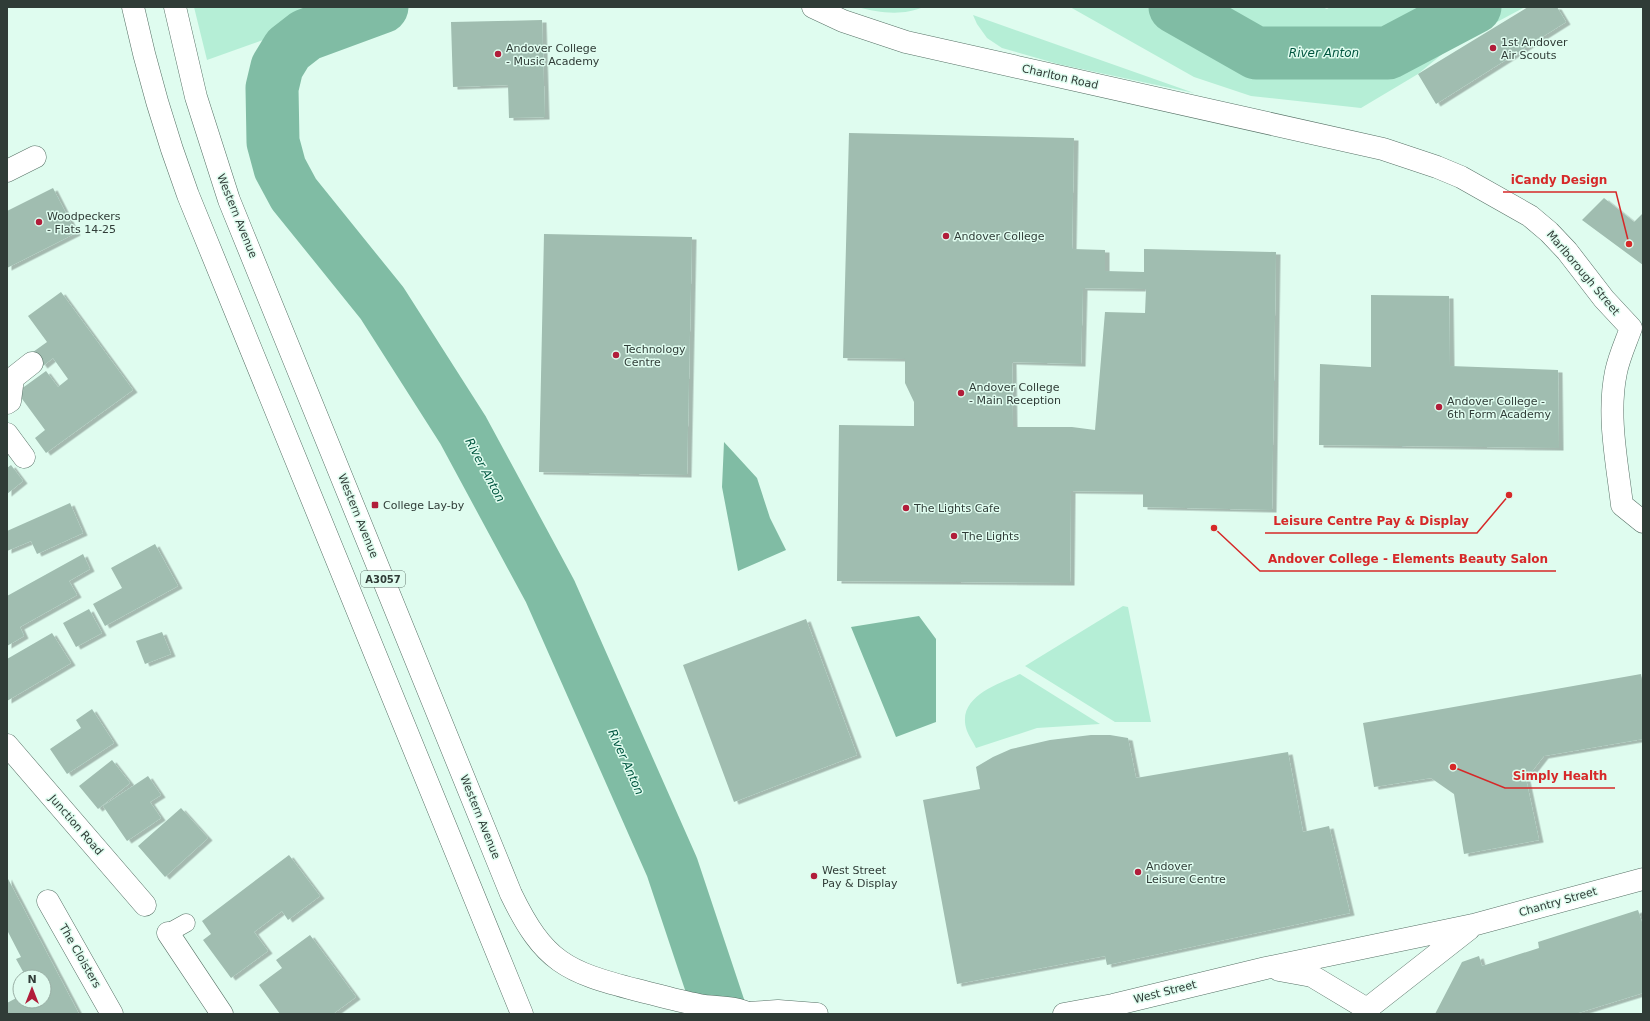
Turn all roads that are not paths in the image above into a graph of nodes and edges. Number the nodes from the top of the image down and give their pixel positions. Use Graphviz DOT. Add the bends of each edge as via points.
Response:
graph roads {
  1 [pos="133,7"];
  2 [pos="175,7"];
  3 [pos="813,7"];
  4 [pos="1312,132"];
  5 [pos="35,157"];
  6 [pos="7,171"];
  7 [pos="1637,328"];
  8 [pos="32,363"];
  9 [pos="7,403"];
  10 [pos="7,434"];
  11 [pos="24,457"];
  12 [pos="1643,522"];
  13 [pos="7,745"];
  14 [pos="1643,879"];
  15 [pos="48,901"];
  16 [pos="145,905"];
  17 [pos="1473,926"];
  18 [pos="177,928"];
  19 [pos="1356,950"];
  20 [pos="1266,968"];
  21 [pos="698,1005"];
  22 [pos="744,1012"];
  23 [pos="1368,1012"];
  24 [pos="114,1013"];
  25 [pos="222,1014"];
  26 [pos="522,1014"];
  27 [pos="662,1014"];
  28 [pos="817,1014"];
  29 [pos="1064,1014"];
  1 -- 26 [label="street, A3057" via="154,95 188,195"];
  2 -- 21 [label="street, Western Avenue / A3057" via="196,97 229,200 522,918 547,951 578,973 596,980"];
  3 -- 4 [label="street, Charlton Road" via="844,22 906,42"];
  4 -- 7 [label="street, Marlborough Street" via="1418,160 1461,177 1508,202 1550,232"];
  5 -- 6 [label="street"];
  7 -- 12 [label="street, Marlborough Street" via="1616,371 1613,408 1622,504"];
  8 -- 9 [label="street" via="13,378 10,401"];
  10 -- 11 [label="street"];
  13 -- 16 [label="street, Junction Road"];
  14 -- 17 [label="street, Chantry Street"];
  15 -- 24 [label="street, The Cloisters"];
  17 -- 19 [label="street, Chantry Street"];
  17 -- 23 [label="street, Chantry Street"];
  18 -- 25 [label="street"];
  19 -- 20 [label="street, West Street"];
  20 -- 23 [label="street, West Street" via="1312,976"];
  20 -- 29 [label="street, West Street"];
  21 -- 22 [label="street, Western Avenue / A3057"];
  21 -- 27 [label="street, Western Avenue / A3057"];
  22 -- 28 [label="street"];
}
